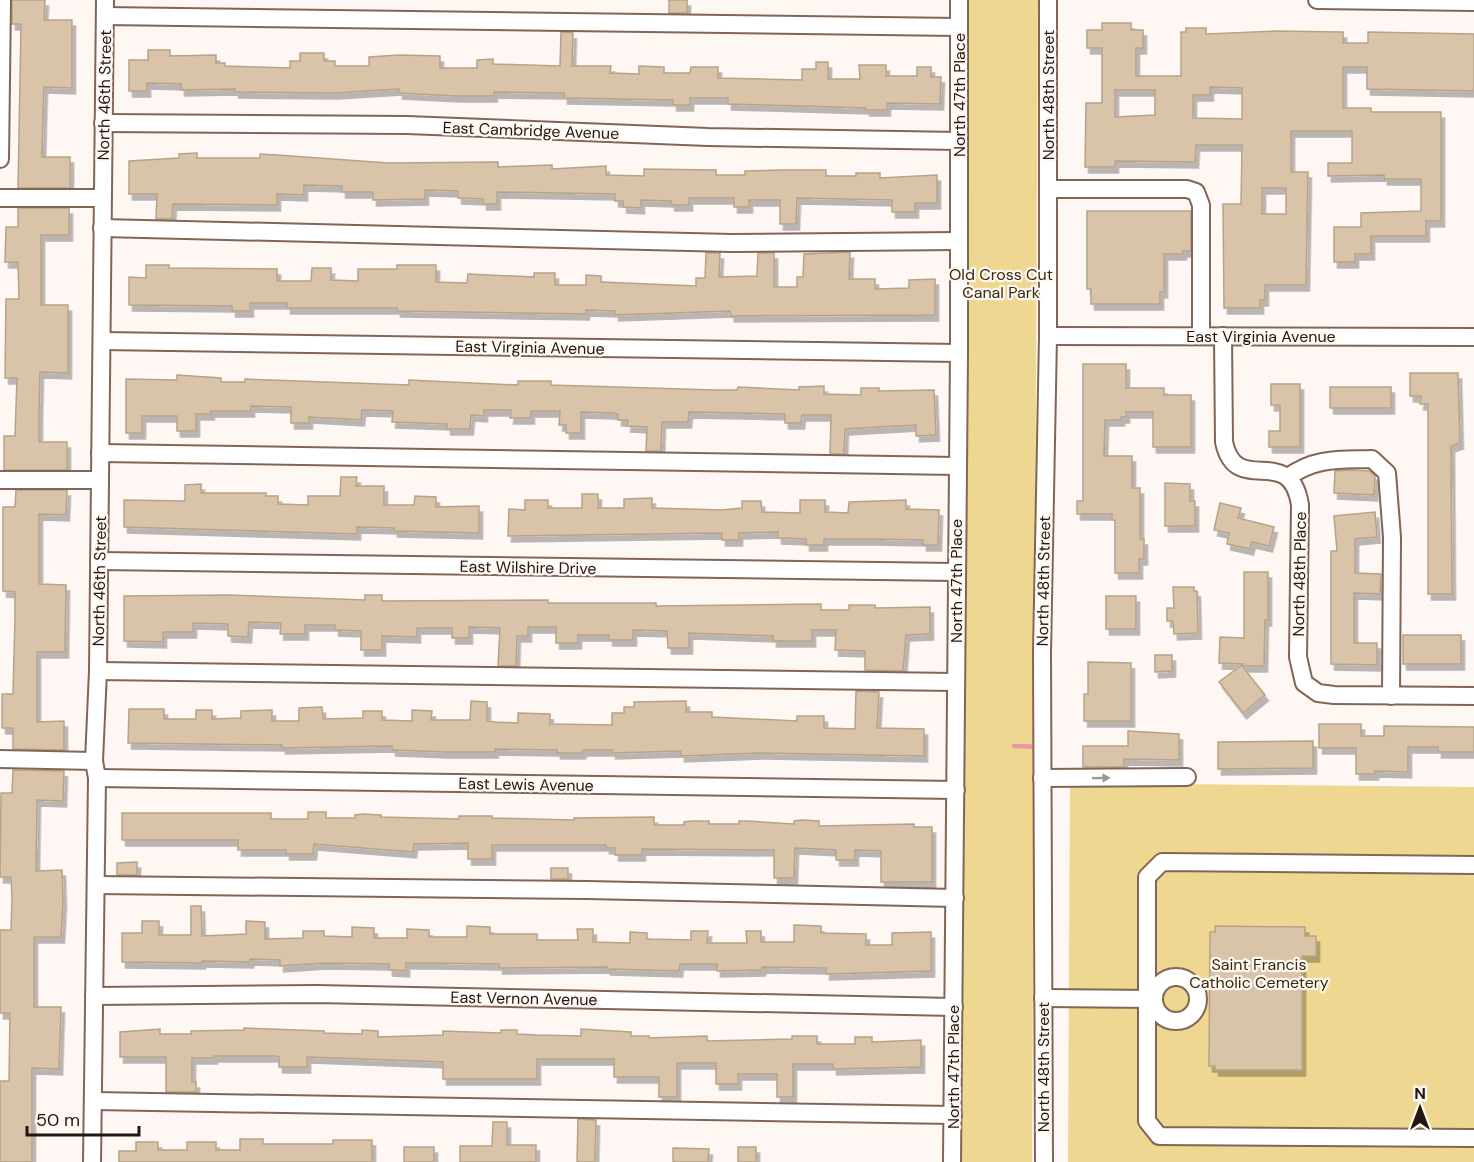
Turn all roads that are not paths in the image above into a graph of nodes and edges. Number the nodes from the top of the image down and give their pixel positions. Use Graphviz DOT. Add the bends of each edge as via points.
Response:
graph roads {
  1 [pos="2,0"];
  2 [pos="959,0"];
  3 [pos="1048,0"];
  4 [pos="1317,0"];
  5 [pos="1473,2"];
  6 [pos="105,8"];
  7 [pos="959,27"];
  8 [pos="103,123"];
  9 [pos="959,141"];
  10 [pos="0,159"];
  11 [pos="1048,189"];
  12 [pos="0,198"];
  13 [pos="102,198"];
  14 [pos="102,228"];
  15 [pos="958,241"];
  16 [pos="1048,336"];
  17 [pos="1201,336"];
  18 [pos="1223,336"];
  19 [pos="1474,337"];
  20 [pos="102,340"];
  21 [pos="959,353"];
  22 [pos="100,453"];
  23 [pos="957,466"];
  24 [pos="1288,477"];
  25 [pos="0,480"];
  26 [pos="100,480"];
  27 [pos="99,561"];
  28 [pos="956,572"];
  29 [pos="98,671"];
  30 [pos="956,682"];
  31 [pos="1391,696"];
  32 [pos="1474,696"];
  33 [pos="0,759"];
  34 [pos="94,760"];
  35 [pos="1187,777"];
  36 [pos="97,778"];
  37 [pos="1042,778"];
  38 [pos="956,790"];
  39 [pos="1474,866"];
  40 [pos="96,885"];
  41 [pos="955,898"];
  42 [pos="94,996"];
  43 [pos="1043,998"];
  44 [pos="1150,999"];
  45 [pos="954,1007"];
  46 [pos="94,1101"];
  47 [pos="953,1115"];
  48 [pos="1474,1138"];
  49 [pos="92,1162"];
  50 [pos="952,1162"];
  51 [pos="1044,1162"];
  1 -- 10 [label="street"];
  2 -- 7 [label="street, North 47th Place"];
  3 -- 11 [label="street, North 48th Street"];
  4 -- 5 [label="street"];
  6 -- 7 [label="street"];
  6 -- 8 [label="street, North 46th Street"];
  7 -- 9 [label="street, North 47th Place"];
  8 -- 9 [label="street, East Cambridge Avenue" via="407,125 708,137"];
  8 -- 13 [label="street, North 46th Street"];
  9 -- 15 [label="street, North 47th Place"];
  11 -- 16 [label="street, North 48th Street"];
  11 -- 17 [label="street" via="1196,192 1201,204"];
  12 -- 13 [label="street"];
  13 -- 14 [label="street, North 46th Street"];
  14 -- 15 [label="street" via="732,243"];
  14 -- 20 [label="street, North 46th Street"];
  15 -- 21 [label="street, North 47th Place"];
  16 -- 17 [label="street, East Virginia Avenue"];
  16 -- 37 [label="street, North 48th Street"];
  17 -- 18 [label="street, East Virginia Avenue"];
  18 -- 19 [label="street, East Virginia Avenue"];
  18 -- 24 [label="street" via="1227,454 1236,466 1249,471 1276,471"];
  20 -- 21 [label="street, East Virginia Avenue"];
  20 -- 22 [label="street, North 46th Street"];
  21 -- 23 [label="street, North 47th Place"];
  22 -- 23 [label="street"];
  22 -- 26 [label="street, North 46th Street"];
  23 -- 28 [label="street, North 47th Place"];
  24 -- 31 [label="street, North 48th Place" via="1297,488 1300,505 1298,657 1304,682 1318,693 1334,696"];
  24 -- 31 [label="street" via="1305,465 1329,460 1372,459 1387,473 1392,537"];
  25 -- 26 [label="street"];
  26 -- 27 [label="street, North 46th Street"];
  27 -- 28 [label="street, East Wilshire Drive"];
  27 -- 29 [label="street, North 46th Street"];
  28 -- 30 [label="street, North 47th Place"];
  29 -- 30 [label="street"];
  29 -- 34 [label="street, North 46th Street"];
  30 -- 38 [label="street, North 47th Place"];
  31 -- 32 [label="street"];
  33 -- 34 [label="street"];
  34 -- 36 [label="street, North 46th Street"];
  37 -- 35 [label="street, one-way"];
  36 -- 38 [label="street, East Lewis Avenue"];
  36 -- 40 [label="street, North 46th Street"];
  37 -- 43 [label="street, North 48th Street"];
  38 -- 41 [label="street, North 47th Place"];
  39 -- 44 [label="street" via="1162,862 1147,877"];
  40 -- 41 [label="street"];
  40 -- 42 [label="street, North 46th Street"];
  41 -- 45 [label="street, North 47th Place"];
  42 -- 45 [label="street, East Vernon Avenue" via="316,994"];
  42 -- 46 [label="street, North 46th Street"];
  43 -- 44 [label="street"];
  43 -- 51 [label="street, North 48th Street"];
  44 -- 48 [label="street" via="1147,1121 1159,1136"];
  45 -- 47 [label="street, North 47th Place"];
  46 -- 47 [label="street"];
  46 -- 49 [label="street, North 46th Street"];
  47 -- 50 [label="street, North 47th Place"];
}
